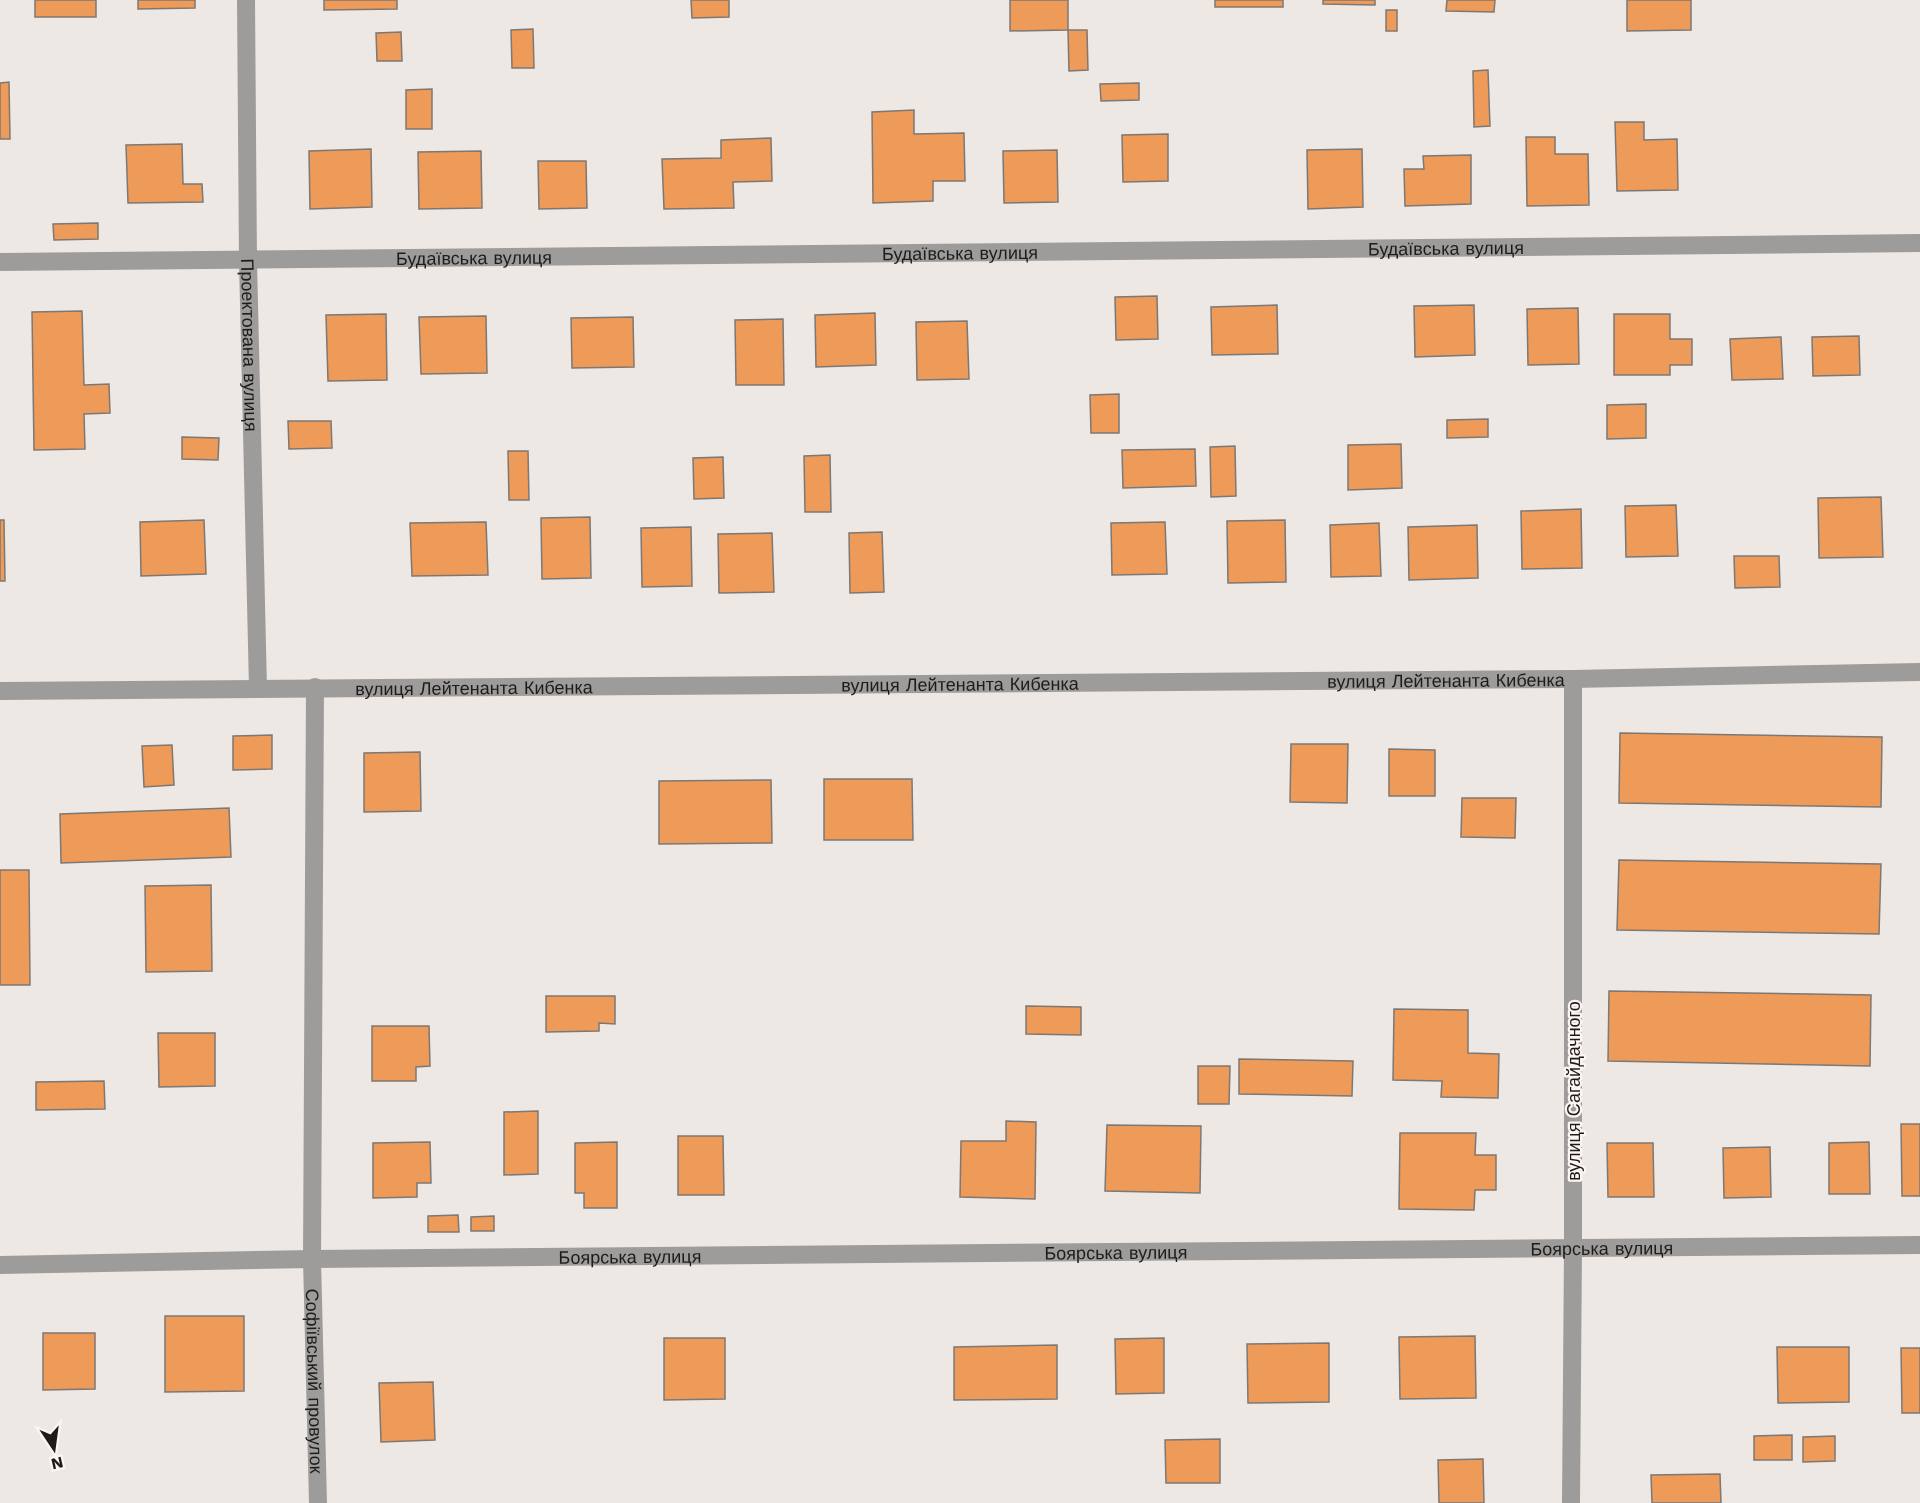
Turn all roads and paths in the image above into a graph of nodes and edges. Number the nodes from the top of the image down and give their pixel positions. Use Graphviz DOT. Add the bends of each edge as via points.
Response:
graph roads {
  1 [pos="246,0"];
  2 [pos="1920,243"];
  3 [pos="248,261"];
  4 [pos="0,262"];
  5 [pos="1920,672"];
  6 [pos="1573,679"];
  7 [pos="315,687"];
  8 [pos="258,688"];
  9 [pos="0,691"];
  10 [pos="1920,1245"];
  11 [pos="1574,1249"];
  12 [pos="312,1259"];
  13 [pos="0,1265"];
  14 [pos="318,1503"];
  15 [pos="1571,1503"];
  1 -- 3 [label="street, Проектована вулиця"];
  2 -- 3 [label="street, Будаївська вулиця"];
  3 -- 4 [label="street, Будаївська вулиця"];
  3 -- 8 [label="street, Проектована вулиця"];
  5 -- 6 [label="street, вулиця Лейтенанта Кибенка"];
  6 -- 7 [label="street, вулиця Лейтенанта Кибенка"];
  6 -- 11 [label="street, вулиця Сагайдачного"];
  7 -- 8 [label="street, вулиця Лейтенанта Кибенка"];
  7 -- 12 [label="street, Софіївський провулок"];
  8 -- 9 [label="street, вулиця Лейтенанта Кибенка"];
  10 -- 11 [label="street, Боярська вулиця"];
  11 -- 12 [label="street, Боярська вулиця"];
  11 -- 15 [label="street, вулиця Сагайдачного"];
  12 -- 13 [label="street, Боярська вулиця"];
  12 -- 14 [label="street, Софіївський провулок"];
}
